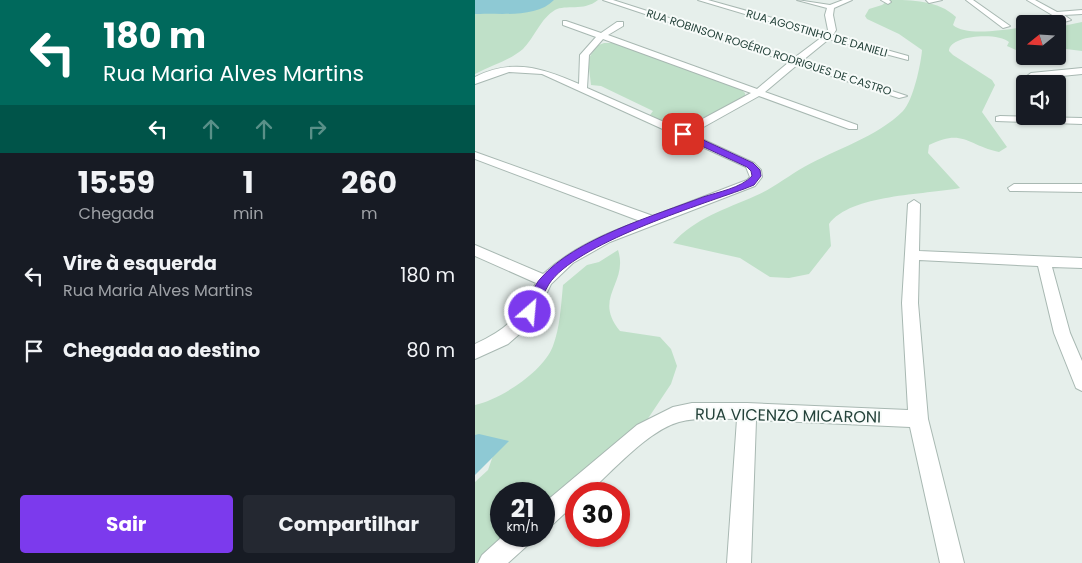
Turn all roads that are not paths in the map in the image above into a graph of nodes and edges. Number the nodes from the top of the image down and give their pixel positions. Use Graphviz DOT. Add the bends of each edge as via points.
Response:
graph roads {
  1 [pos="606,0"];
  2 [pos="701,0"];
  3 [pos="800,0"];
  4 [pos="849,0"];
  5 [pos="939,0"];
  6 [pos="969,0"];
  7 [pos="1030,0"];
  8 [pos="929,1"];
  9 [pos="637,7"];
  10 [pos="831,8"];
  11 [pos="1082,12"];
  12 [pos="1055,14"];
  13 [pos="1067,20"];
  14 [pos="566,23"];
  15 [pos="1006,26"];
  16 [pos="603,36"];
  17 [pos="828,36"];
  18 [pos="905,58"];
  19 [pos="796,61"];
  20 [pos="584,71"];
  21 [pos="1082,71"];
  22 [pos="1041,75"];
  23 [pos="557,77"];
  24 [pos="475,81"];
  25 [pos="582,89"];
  26 [pos="759,93"];
  27 [pos="903,96"];
  28 [pos="1000,119"];
  29 [pos="1082,121"];
  30 [pos="853,127"];
  31 [pos="683,134"];
  32 [pos="475,155"];
  33 [pos="1014,188"];
  34 [pos="1082,188"];
  35 [pos="914,204"];
  36 [pos="651,220"];
  37 [pos="475,250"];
  38 [pos="912,255"];
  39 [pos="1044,262"];
  40 [pos="1082,263"];
  41 [pos="545,281"];
  42 [pos="475,352"];
  43 [pos="1082,383"];
  44 [pos="747,411"];
  45 [pos="918,418"];
  46 [pos="555,508"];
  47 [pos="508,547"];
  48 [pos="490,563"];
  49 [pos="739,563"];
  50 [pos="952,563"];
  1 -- 9 [label="street, RUA ROBINSON ROGÉRIO RODRIGUES DE CASTRO"];
  2 -- 17 [label="street, RUA AGOSTINHO DE DANIELI"];
  3 -- 10 [label="street"];
  4 -- 10 [label="street"];
  5 -- 8 [label="street"];
  6 -- 15 [label="street"];
  7 -- 12 [label="street"];
  9 -- 16 [label="street"];
  9 -- 19 [label="street, RUA ROBINSON ROGÉRIO RODRIGUES DE CASTRO"];
  10 -- 17 [label="street" via="832,30"];
  11 -- 12 [label="street"];
  12 -- 13 [label="street"];
  14 -- 16 [label="street"];
  16 -- 20 [label="street" via="586,53"];
  16 -- 26 [label="street"];
  17 -- 18 [label="street, RUA AGOSTINHO DE DANIELI"];
  17 -- 19 [label="street"];
  19 -- 26 [label="street"];
  19 -- 27 [label="street, RUA ROBINSON ROGÉRIO RODRIGUES DE CASTRO"];
  20 -- 23 [label="street"];
  20 -- 25 [label="street"];
  21 -- 22 [label="street"];
  23 -- 24 [label="street" via="534,69 519,69 494,72"];
  23 -- 25 [label="street"];
  25 -- 31 [label="street"];
  26 -- 30 [label="street"];
  26 -- 31 [label="street"];
  28 -- 29 [label="street"];
  31 -- 36 [label="street" via="750,165 756,176 751,183"];
  32 -- 36 [label="street"];
  33 -- 34 [label="street"];
  35 -- 38 [label="street"];
  36 -- 41 [label="street" via="587,248"];
  37 -- 41 [label="street"];
  38 -- 39 [label="street"];
  38 -- 45 [label="street" via="910,303"];
  39 -- 40 [label="street"];
  39 -- 43 [label="street" via="1062,333"];
  41 -- 42 [label="street" via="530,312 518,326 502,339"];
  44 -- 45 [label="street, RUA VICENZO MICARONI"];
  44 -- 46 [label="street, RUA VICENZO MICARONI" via="691,411 658,422"];
  44 -- 49 [label="street"];
  45 -- 50 [label="street"];
  47 -- 48 [label="street"];
}
